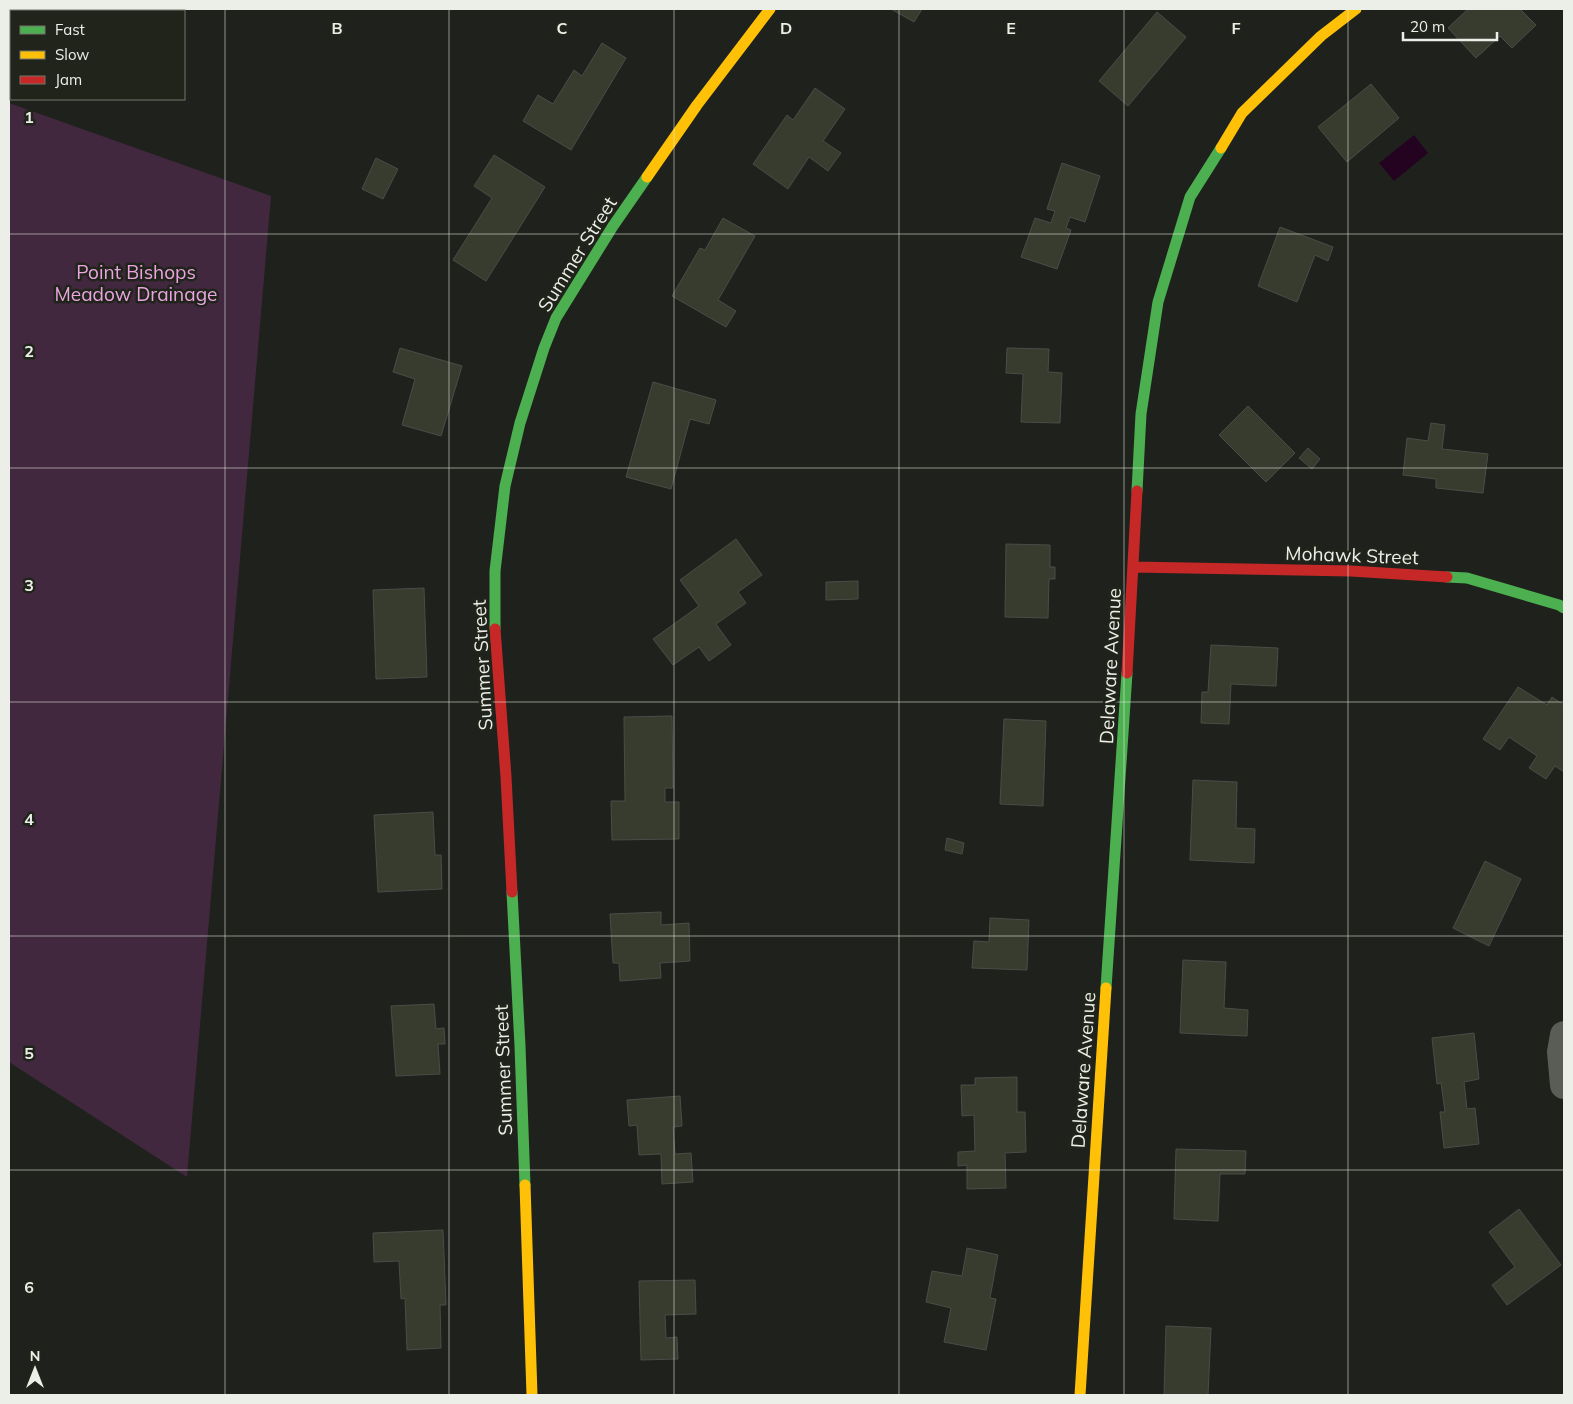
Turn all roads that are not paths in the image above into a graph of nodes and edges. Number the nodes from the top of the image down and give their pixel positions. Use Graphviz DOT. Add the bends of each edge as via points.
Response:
graph roads {
  1 [pos="770,9"];
  2 [pos="1356,9"];
  3 [pos="1133,567"];
  4 [pos="1564,608"];
  5 [pos="1564,1035"];
  6 [pos="1564,1085"];
  7 [pos="532,1395"];
  8 [pos="1080,1395"];
  1 -- 7 [label="street, Summer Street" via="697,105 618,218 556,318 520,423 505,486 496,571 495,629 520,1046"];
  2 -- 3 [label="street, Delaware Avenue" via="1321,36 1242,113 1190,197 1158,302 1141,414"];
  3 -- 4 [label="street, Mohawk Street" via="1352,570 1467,578"];
  3 -- 8 [label="street, Delaware Avenue"];
  5 -- 6 [label="street" via="1561,1052"];
}
